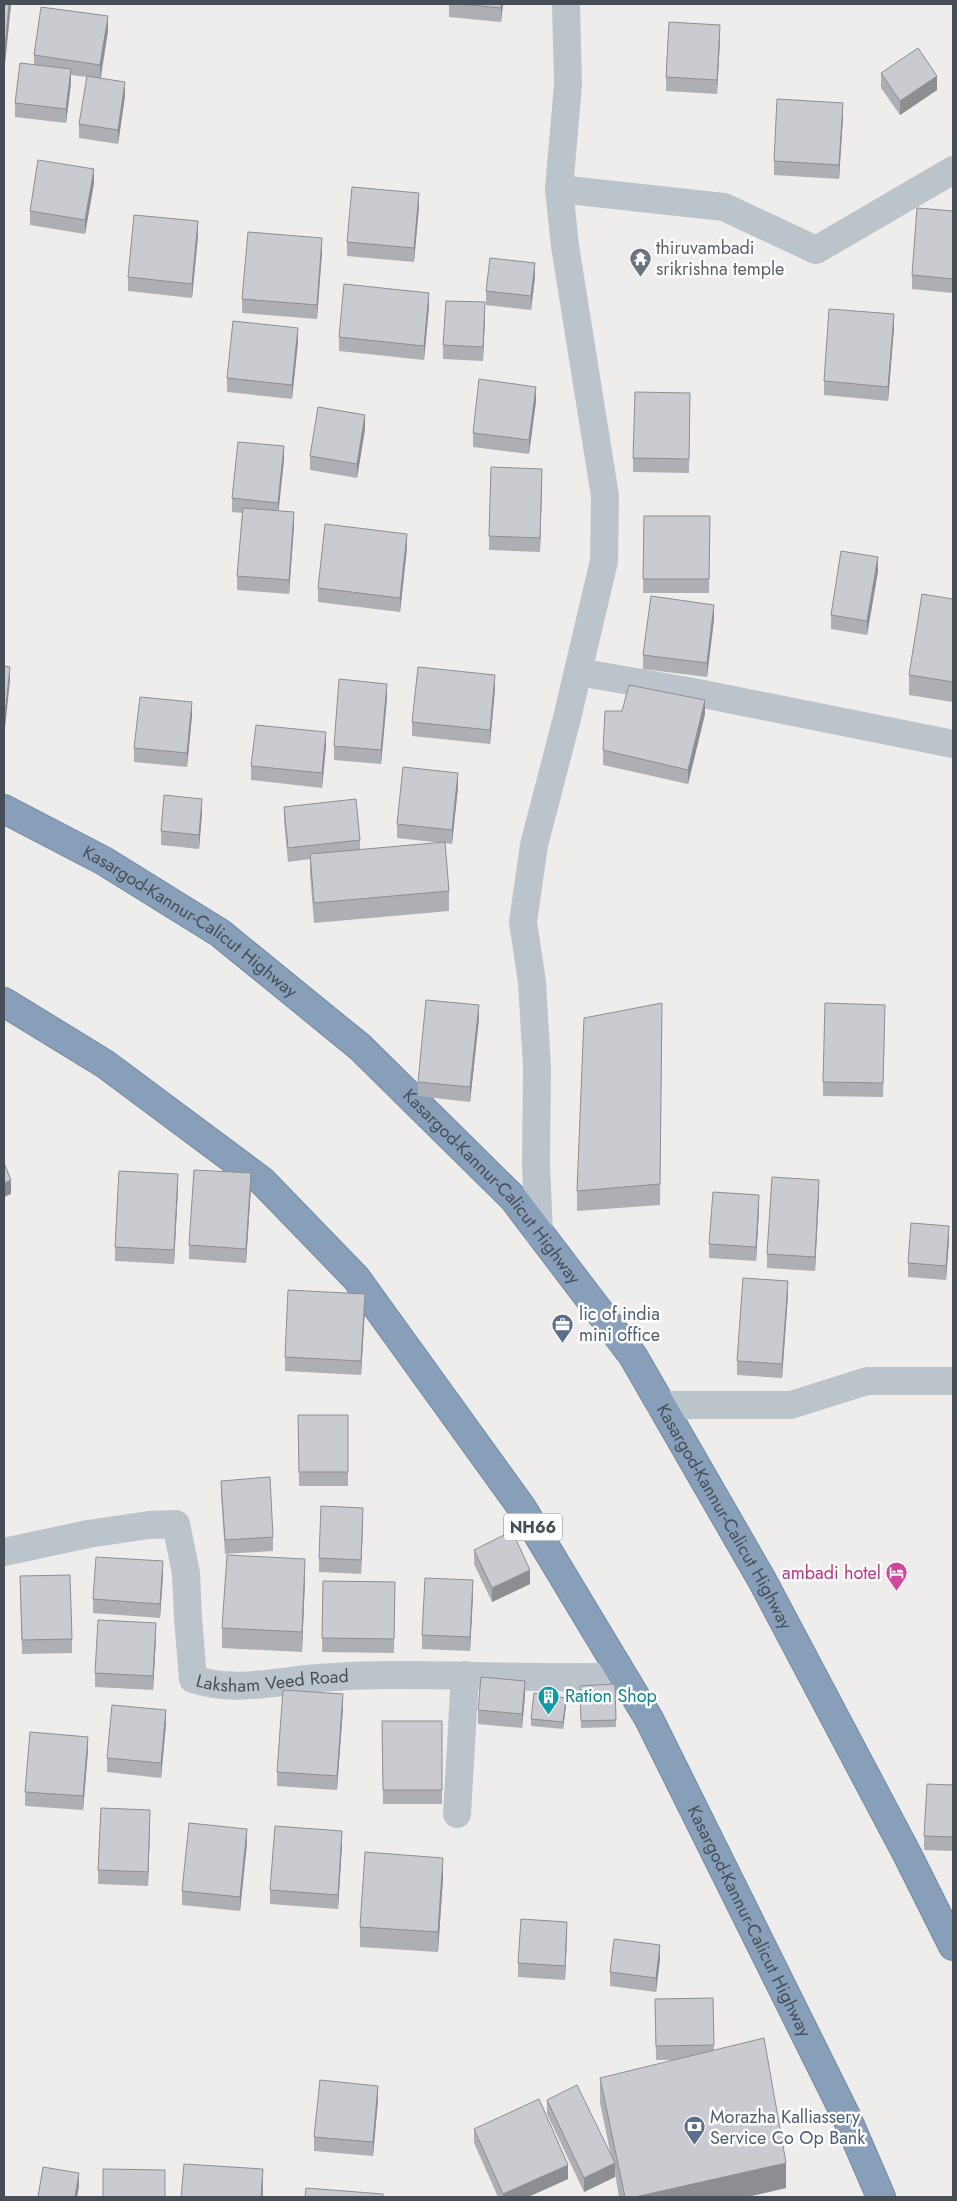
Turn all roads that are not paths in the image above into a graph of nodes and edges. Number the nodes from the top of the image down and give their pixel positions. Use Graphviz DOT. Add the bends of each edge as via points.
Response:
graph roads {
  1 [pos="566,4"];
  2 [pos="953,170"];
  3 [pos="560,189"];
  4 [pos="578,672"];
  5 [pos="953,744"];
  6 [pos="4,809"];
  7 [pos="4,1002"];
  8 [pos="539,1233"];
  9 [pos="953,1381"];
  10 [pos="661,1405"];
  11 [pos="4,1552"];
  12 [pos="465,1675"];
  13 [pos="623,1676"];
  14 [pos="457,1814"];
  15 [pos="953,1946"];
  16 [pos="881,2197"];
  1 -- 3 [label="street" via="568,85"];
  2 -- 3 [label="street" via="816,250 724,207"];
  3 -- 4 [label="street" via="565,246 605,496 604,561"];
  4 -- 5 [label="street"];
  4 -- 8 [label="street" via="534,845 523,922 532,982 536,1058"];
  6 -- 8 [label="highway, Kasargod-Kannur-Calicut Highway" via="104,861 220,933 360,1048 513,1198"];
  7 -- 13 [label="highway, Kasargod-Kannur-Calicut Highway / NH66" via="105,1064 262,1181 356,1278 522,1508"];
  8 -- 10 [label="highway, Kasargod-Kannur-Calicut Highway" via="633,1356"];
  9 -- 10 [label="street" via="867,1380 791,1405"];
  10 -- 15 [label="highway, Kasargod-Kannur-Calicut Highway" via="762,1580"];
  11 -- 12 [label="street, Laksham Veed Road" via="88,1534 176,1524 186,1573 194,1679 205,1683 237,1687 318,1678"];
  12 -- 13 [label="street, Laksham Veed Road"];
  12 -- 14 [label="street"];
  13 -- 16 [label="highway, Kasargod-Kannur-Calicut Highway / NH66" via="649,1719 846,2116"];
}
